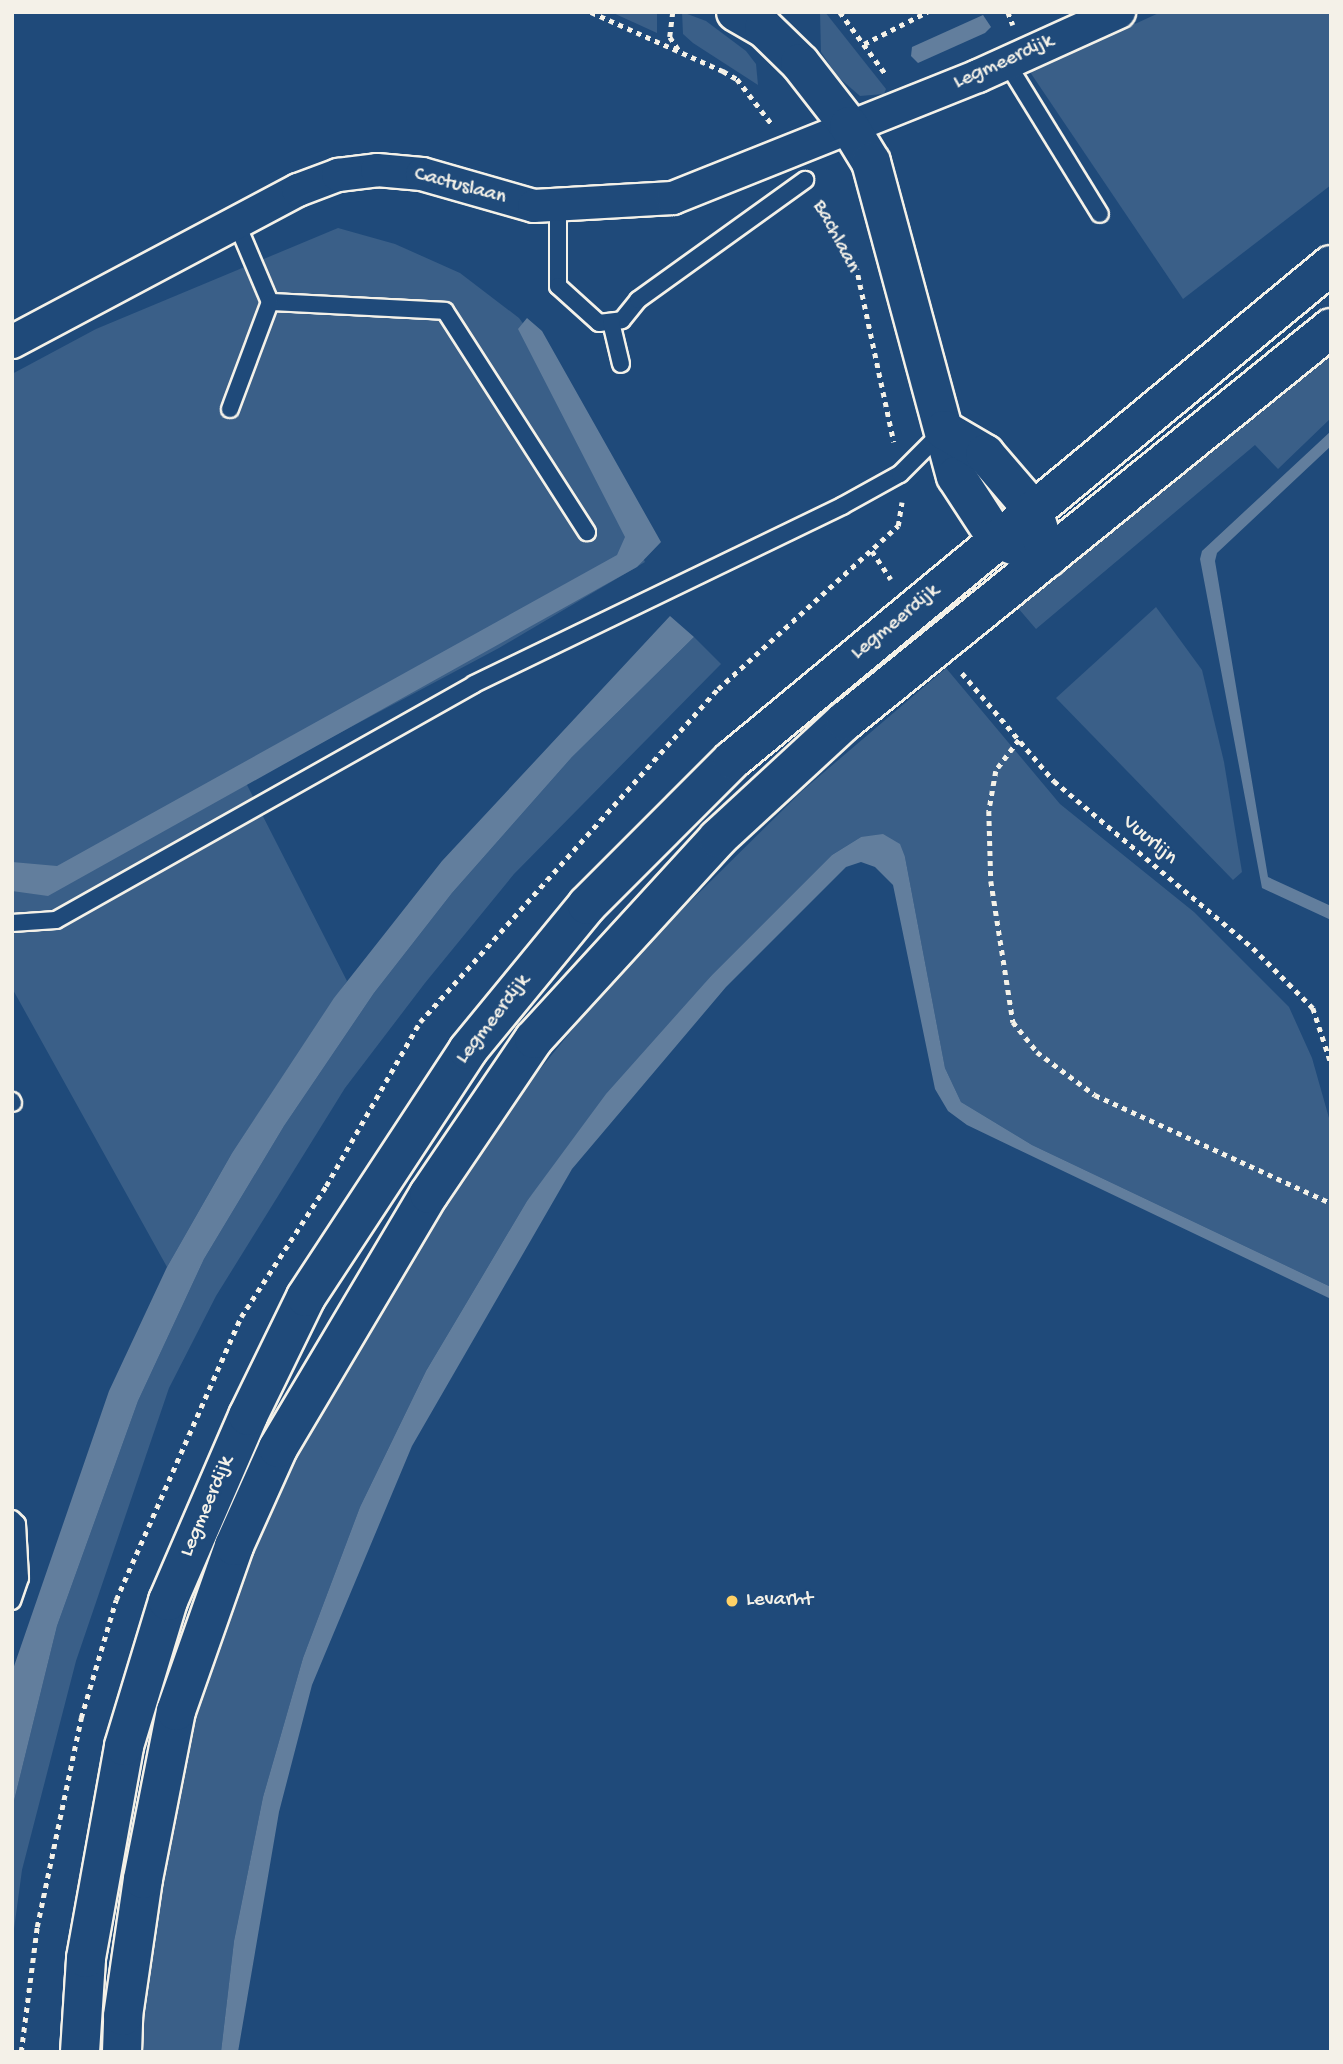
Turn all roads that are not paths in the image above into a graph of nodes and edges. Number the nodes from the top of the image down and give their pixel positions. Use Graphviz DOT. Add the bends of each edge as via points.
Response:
graph roads {
  1 [pos="1119,12"];
  2 [pos="760,17"];
  3 [pos="1007,63"];
  4 [pos="849,126"];
  5 [pos="805,180"];
  6 [pos="558,206"];
  7 [pos="1100,214"];
  8 [pos="237,224"];
  9 [pos="1331,265"];
  10 [pos="270,302"];
  11 [pos="611,322"];
  12 [pos="1331,328"];
  13 [pos="12,342"];
  14 [pos="621,365"];
  15 [pos="230,409"];
  16 [pos="944,430"];
  17 [pos="1033,510"];
  18 [pos="587,532"];
  19 [pos="997,539"];
  20 [pos="1048,558"];
  21 [pos="12,923"];
  22 [pos="12,1519"];
  23 [pos="12,1601"];
  24 [pos="80,2052"];
  25 [pos="122,2052"];
  1 -- 3 [label="street, Legmeerdijk"];
  2 -- 4 [label="main road"];
  3 -- 4 [label="street, Legmeerdijk"];
  3 -- 7 [label="lane"];
  4 -- 6 [label="street, Cactuslaan" via="673,198"];
  4 -- 16 [label="main road" via="871,162 885,201"];
  5 -- 11 [label="lane" via="638,300 622,320"];
  6 -- 8 [label="street, Cactuslaan" via="506,201 422,174 377,170 338,174"];
  6 -- 11 [label="lane" via="558,286 599,323"];
  8 -- 10 [label="lane"];
  8 -- 13 [label="street, Cactuslaan"];
  9 -- 17 [label="main road, Legmeerdijk"];
  10 -- 15 [label="lane"];
  10 -- 18 [label="lane" via="445,311"];
  11 -- 14 [label="lane"];
  12 -- 20 [label="main road, Legmeerdijk"];
  16 -- 17 [label="main road" via="985,454"];
  16 -- 19 [label="main road" via="956,476"];
  16 -- 21 [label="lane" via="900,474 474,684 57,920"];
  17 -- 19 [label="main road, Legmeerdijk"];
  17 -- 20 [label="main road"];
  19 -- 20 [label="main road"];
  19 -- 24 [label="main road, Legmeerdijk" via="732,760 587,905 468,1050 306,1297 247,1416 168,1601 128,1733 86,1958"];
  20 -- 25 [label="main road, Legmeerdijk" via="845,721 718,838 534,1039 429,1194 278,1448 234,1546 176,1712 143,1879"];
  22 -- 23 [label="lane" via="17,1524 20,1578"];
}
